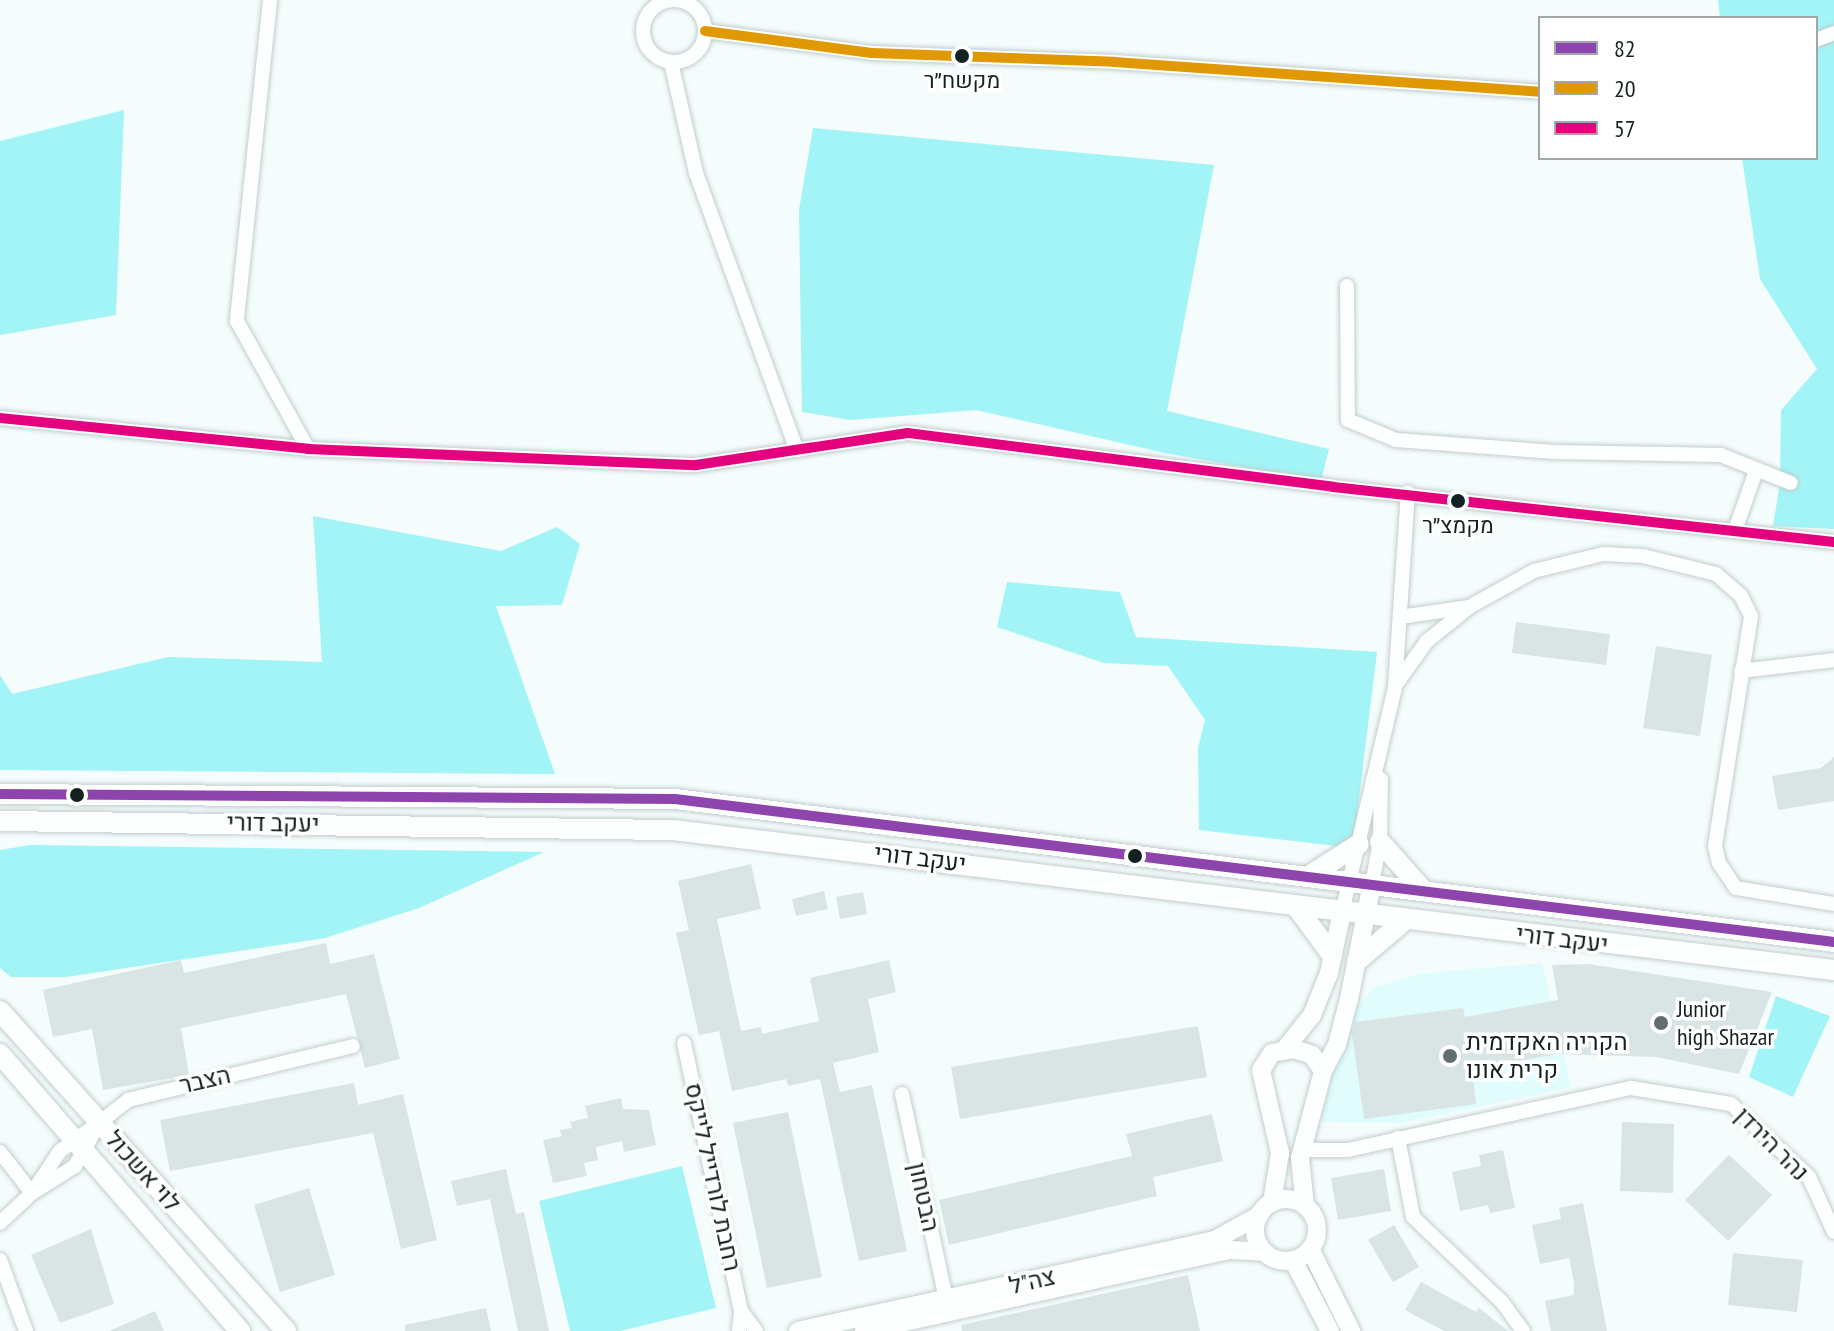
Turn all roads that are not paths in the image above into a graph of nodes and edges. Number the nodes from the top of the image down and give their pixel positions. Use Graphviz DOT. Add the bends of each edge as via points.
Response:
graph roads {
  1 [pos="270,0"];
  2 [pos="656,3"];
  3 [pos="705,31"];
  4 [pos="671,62"];
  5 [pos="1538,92"];
  6 [pos="1347,286"];
  7 [pos="0,418"];
  8 [pos="308,449"];
  9 [pos="797,450"];
  10 [pos="1756,471"];
  11 [pos="1791,483"];
  12 [pos="1408,492"];
  13 [pos="1735,530"];
  14 [pos="1834,542"];
  15 [pos="1469,607"];
  16 [pos="1400,617"];
  17 [pos="1834,660"];
  18 [pos="1741,671"];
  19 [pos="1395,687"];
  20 [pos="1382,755"];
  21 [pos="0,794"];
  22 [pos="0,821"];
  23 [pos="1380,842"];
  24 [pos="1359,844"];
  25 [pos="1309,876"];
  26 [pos="1350,881"];
  27 [pos="1372,884"];
  28 [pos="1424,891"];
  29 [pos="1834,904"];
  30 [pos="1296,906"];
  31 [pos="1342,912"];
  32 [pos="1366,915"];
  33 [pos="1405,920"];
  34 [pos="1834,942"];
  35 [pos="1332,955"];
  36 [pos="1357,961"];
  37 [pos="1834,970"];
  38 [pos="0,1011"];
  39 [pos="684,1043"];
  40 [pos="353,1046"];
  41 [pos="1285,1049"];
  42 [pos="0,1054"];
  43 [pos="1323,1071"];
  44 [pos="902,1094"];
  45 [pos="99,1123"];
  46 [pos="1398,1138"];
  47 [pos="78,1148"];
  48 [pos="1302,1150"];
  49 [pos="0,1152"];
  50 [pos="32,1193"];
  51 [pos="1305,1206"];
  52 [pos="1266,1209"];
  53 [pos="0,1223"];
  54 [pos="1834,1232"];
  55 [pos="1310,1249"];
  56 [pos="1264,1252"];
  57 [pos="0,1260"];
  58 [pos="1293,1260"];
  59 [pos="946,1300"];
  60 [pos="741,1311"];
  61 [pos="869,1330"];
  62 [pos="26,1331"];
  63 [pos="240,1331"];
  64 [pos="286,1331"];
  65 [pos="739,1331"];
  66 [pos="756,1331"];
  67 [pos="798,1331"];
  68 [pos="1330,1331"];
  69 [pos="1351,1331"];
  70 [pos="1523,1331"];
  1 -- 8 [label="street" via="237,321"];
  2 -- 3 [label="street" via="673,0 692,6"];
  2 -- 4 [label="street" via="643,34 652,53"];
  3 -- 4 [label="street" via="691,57"];
  3 -- 5 [label="street" via="872,53 1114,62"];
  4 -- 9 [label="street" via="696,173"];
  6 -- 10 [label="street" via="1348,420 1396,440 1555,452 1721,455"];
  7 -- 8 [label="street"];
  8 -- 9 [label="street" via="696,465"];
  9 -- 12 [label="street" via="908,433"];
  10 -- 11 [label="street"];
  10 -- 13 [label="street"];
  12 -- 13 [label="street"];
  12 -- 16 [label="street"];
  13 -- 14 [label="street"];
  15 -- 16 [label="street"];
  15 -- 18 [label="street" via="1534,571 1570,560 1603,554 1684,565 1716,574 1741,596 1751,616"];
  15 -- 19 [label="street" via="1427,641"];
  16 -- 19 [label="street"];
  17 -- 18 [label="street"];
  18 -- 29 [label="street" via="1715,846 1719,863 1736,888"];
  19 -- 20 [label="street"];
  20 -- 23 [label="street"];
  20 -- 24 [label="street"];
  21 -- 25 [label="main road, יעקב דורי" via="675,799"];
  22 -- 30 [label="main road, יעקב דורי" via="673,830"];
  23 -- 27 [label="street"];
  23 -- 28 [label="main road"];
  24 -- 25 [label="main road"];
  24 -- 26 [label="street"];
  25 -- 26 [label="main road, יעקב דורי"];
  26 -- 27 [label="main road, יעקב דורי"];
  26 -- 31 [label="street"];
  27 -- 28 [label="main road, יעקב דורי"];
  27 -- 32 [label="street"];
  28 -- 34 [label="main road, יעקב דורי"];
  30 -- 31 [label="main road, יעקב דורי"];
  30 -- 35 [label="main road"];
  31 -- 32 [label="main road, יעקב דורי"];
  31 -- 35 [label="street"];
  32 -- 33 [label="main road, יעקב דורי"];
  32 -- 36 [label="street"];
  33 -- 36 [label="main road"];
  33 -- 37 [label="main road, יעקב דורי"];
  35 -- 41 [label="street" via="1312,1015"];
  36 -- 43 [label="street" via="1337,1045"];
  38 -- 45 [label="main road, לוי אשכול"];
  39 -- 60 [label="street, רחבת לורדייל לייקס"];
  40 -- 45 [label="street, הצבר" via="141,1095"];
  41 -- 43 [label="street" via="1312,1055"];
  41 -- 52 [label="street" via="1272,1053 1261,1070 1280,1153"];
  42 -- 47 [label="main road, לוי אשכול"];
  43 -- 48 [label="street"];
  44 -- 59 [label="street, הבטחון"];
  45 -- 47 [label="street, הצבר"];
  45 -- 64 [label="main road, לוי אשכול"];
  46 -- 48 [label="street, נהר הירדן" via="1348,1150"];
  46 -- 54 [label="street, נהר הירדן" via="1631,1088 1731,1104 1809,1177"];
  46 -- 70 [label="street" via="1413,1217 1502,1302"];
  47 -- 50 [label="street"];
  47 -- 50 [label="street, הצבר"];
  47 -- 63 [label="main road, לוי אשכול"];
  48 -- 51 [label="street"];
  49 -- 50 [label="street"];
  50 -- 53 [label="street"];
  51 -- 52 [label="street" via="1288,1200"];
  51 -- 55 [label="street" via="1317,1231"];
  52 -- 56 [label="street" via="1256,1234"];
  52 -- 59 [label="street, צה\"ל" via="1215,1240"];
  55 -- 58 [label="street"];
  55 -- 69 [label="street"];
  56 -- 58 [label="street"];
  56 -- 61 [label="street, צה\"ל" via="1230,1250"];
  57 -- 62 [label="street"];
  58 -- 68 [label="street"];
  59 -- 67 [label="street, צה\"ל"];
  60 -- 65 [label="street, רחבת לורדייל לייקס"];
  60 -- 66 [label="street, רחבת לורדייל לייקס"];
}
